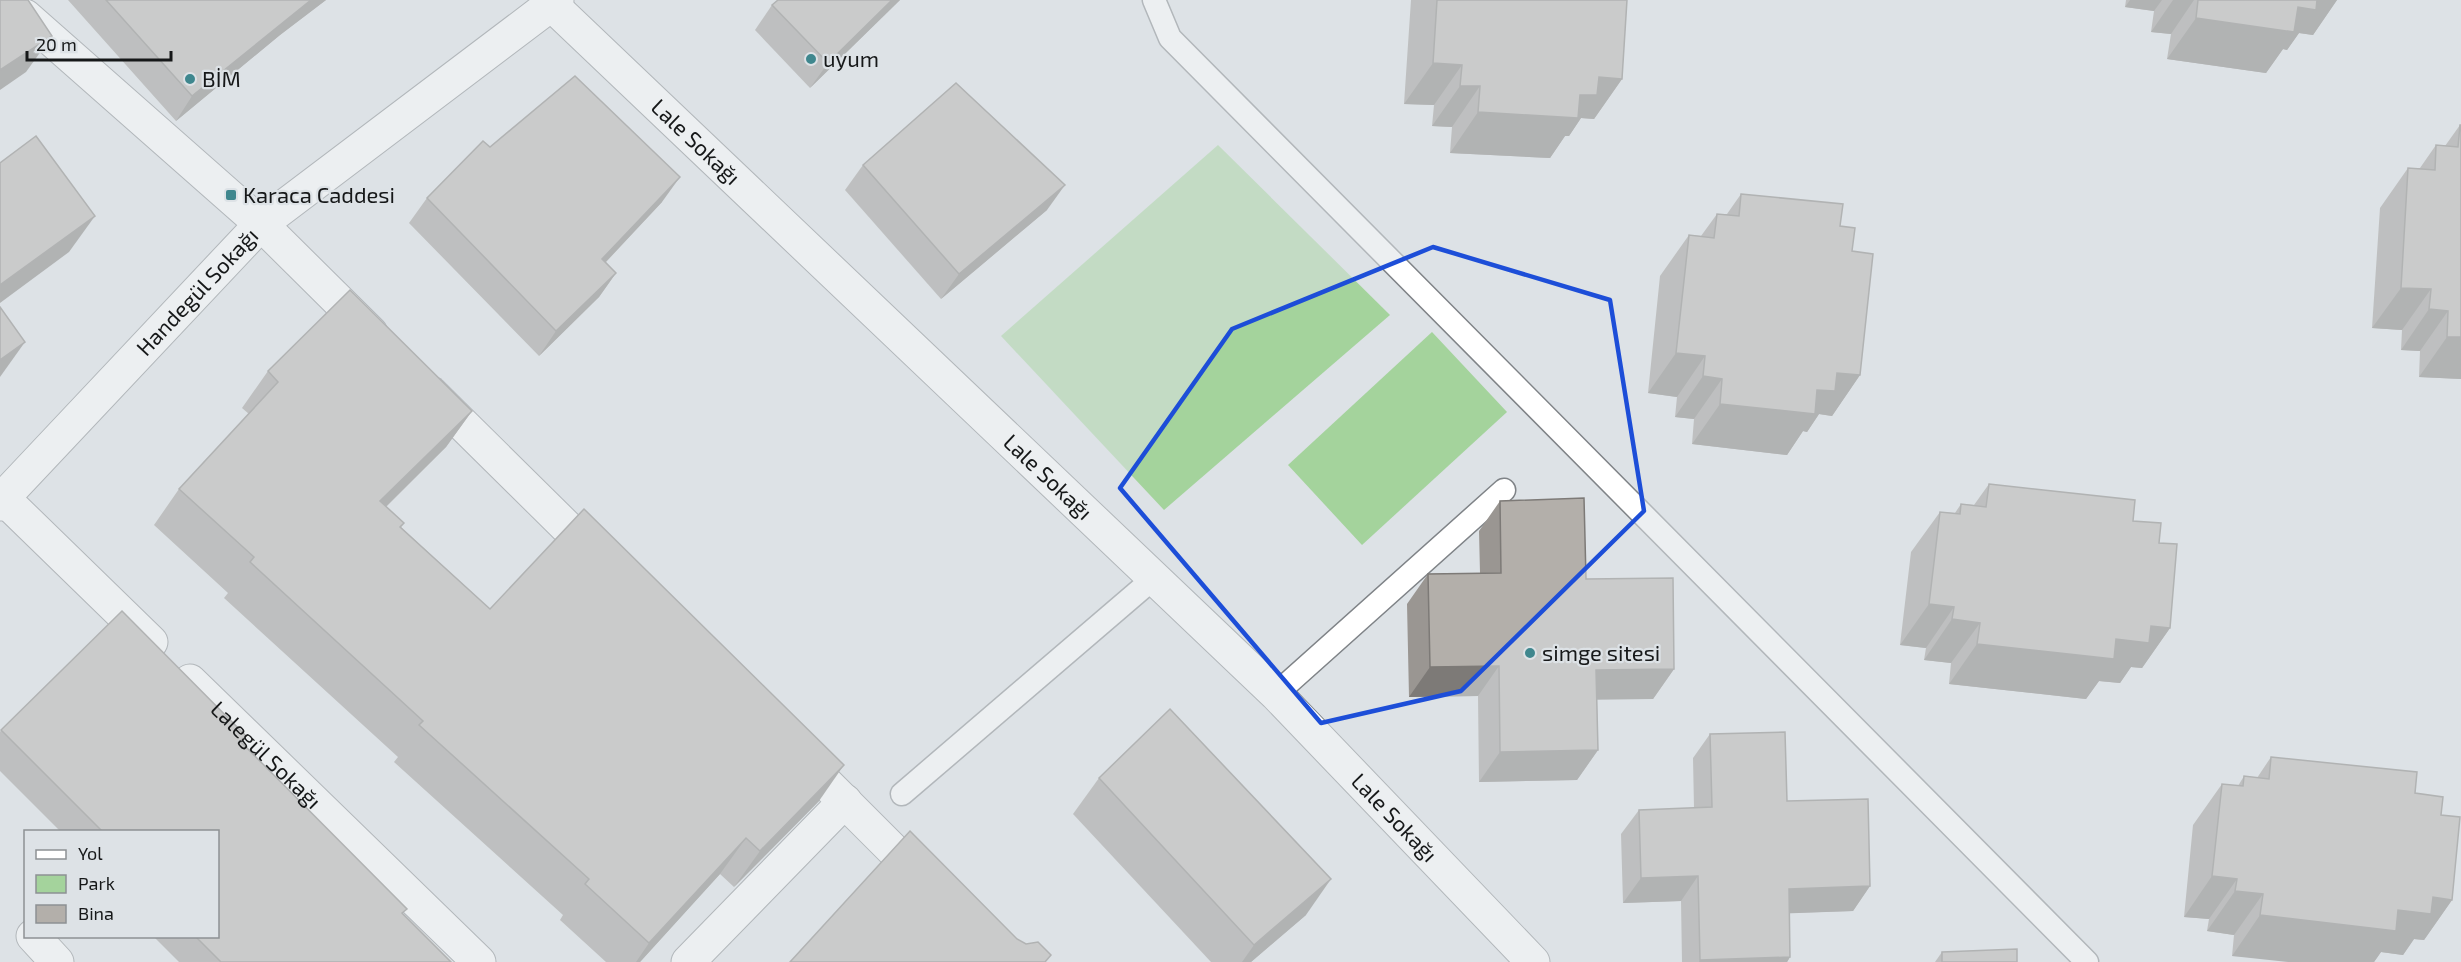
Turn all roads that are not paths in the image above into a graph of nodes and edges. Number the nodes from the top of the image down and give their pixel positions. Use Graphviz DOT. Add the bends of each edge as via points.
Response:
graph roads {
  1 [pos="1154,0"];
  2 [pos="554,2"];
  3 [pos="0,6"];
  4 [pos="261,225"];
  5 [pos="1504,490"];
  6 [pos="1,500"];
  7 [pos="1154,578"];
  8 [pos="624,584"];
  9 [pos="1276,694"];
  10 [pos="777,734"];
  11 [pos="902,794"];
  12 [pos="844,801"];
  13 [pos="946,903"];
  14 [pos="34,938"];
  15 [pos="57,962"];
  16 [pos="479,962"];
  17 [pos="688,962"];
  18 [pos="1533,962"];
  19 [pos="2087,962"];
  1 -- 19 [label="lane" via="1170,38"];
  2 -- 4 [label="street, Handegül Sokağı"];
  2 -- 7 [label="street, Lale Sokağı"];
  3 -- 4 [label="street" via="25,16"];
  4 -- 6 [label="street, Handegül Sokağı"];
  4 -- 8 [label="street"];
  5 -- 9 [label="lane"];
  6 -- 16 [label="street, Lalegül Sokağı"];
  7 -- 9 [label="street, Lale Sokağı"];
  7 -- 11 [label="lane"];
  9 -- 18 [label="street, Lale Sokağı"];
  10 -- 12 [label="street"];
  12 -- 13 [label="street"];
  12 -- 17 [label="street"];
  14 -- 15 [label="street"];
}
